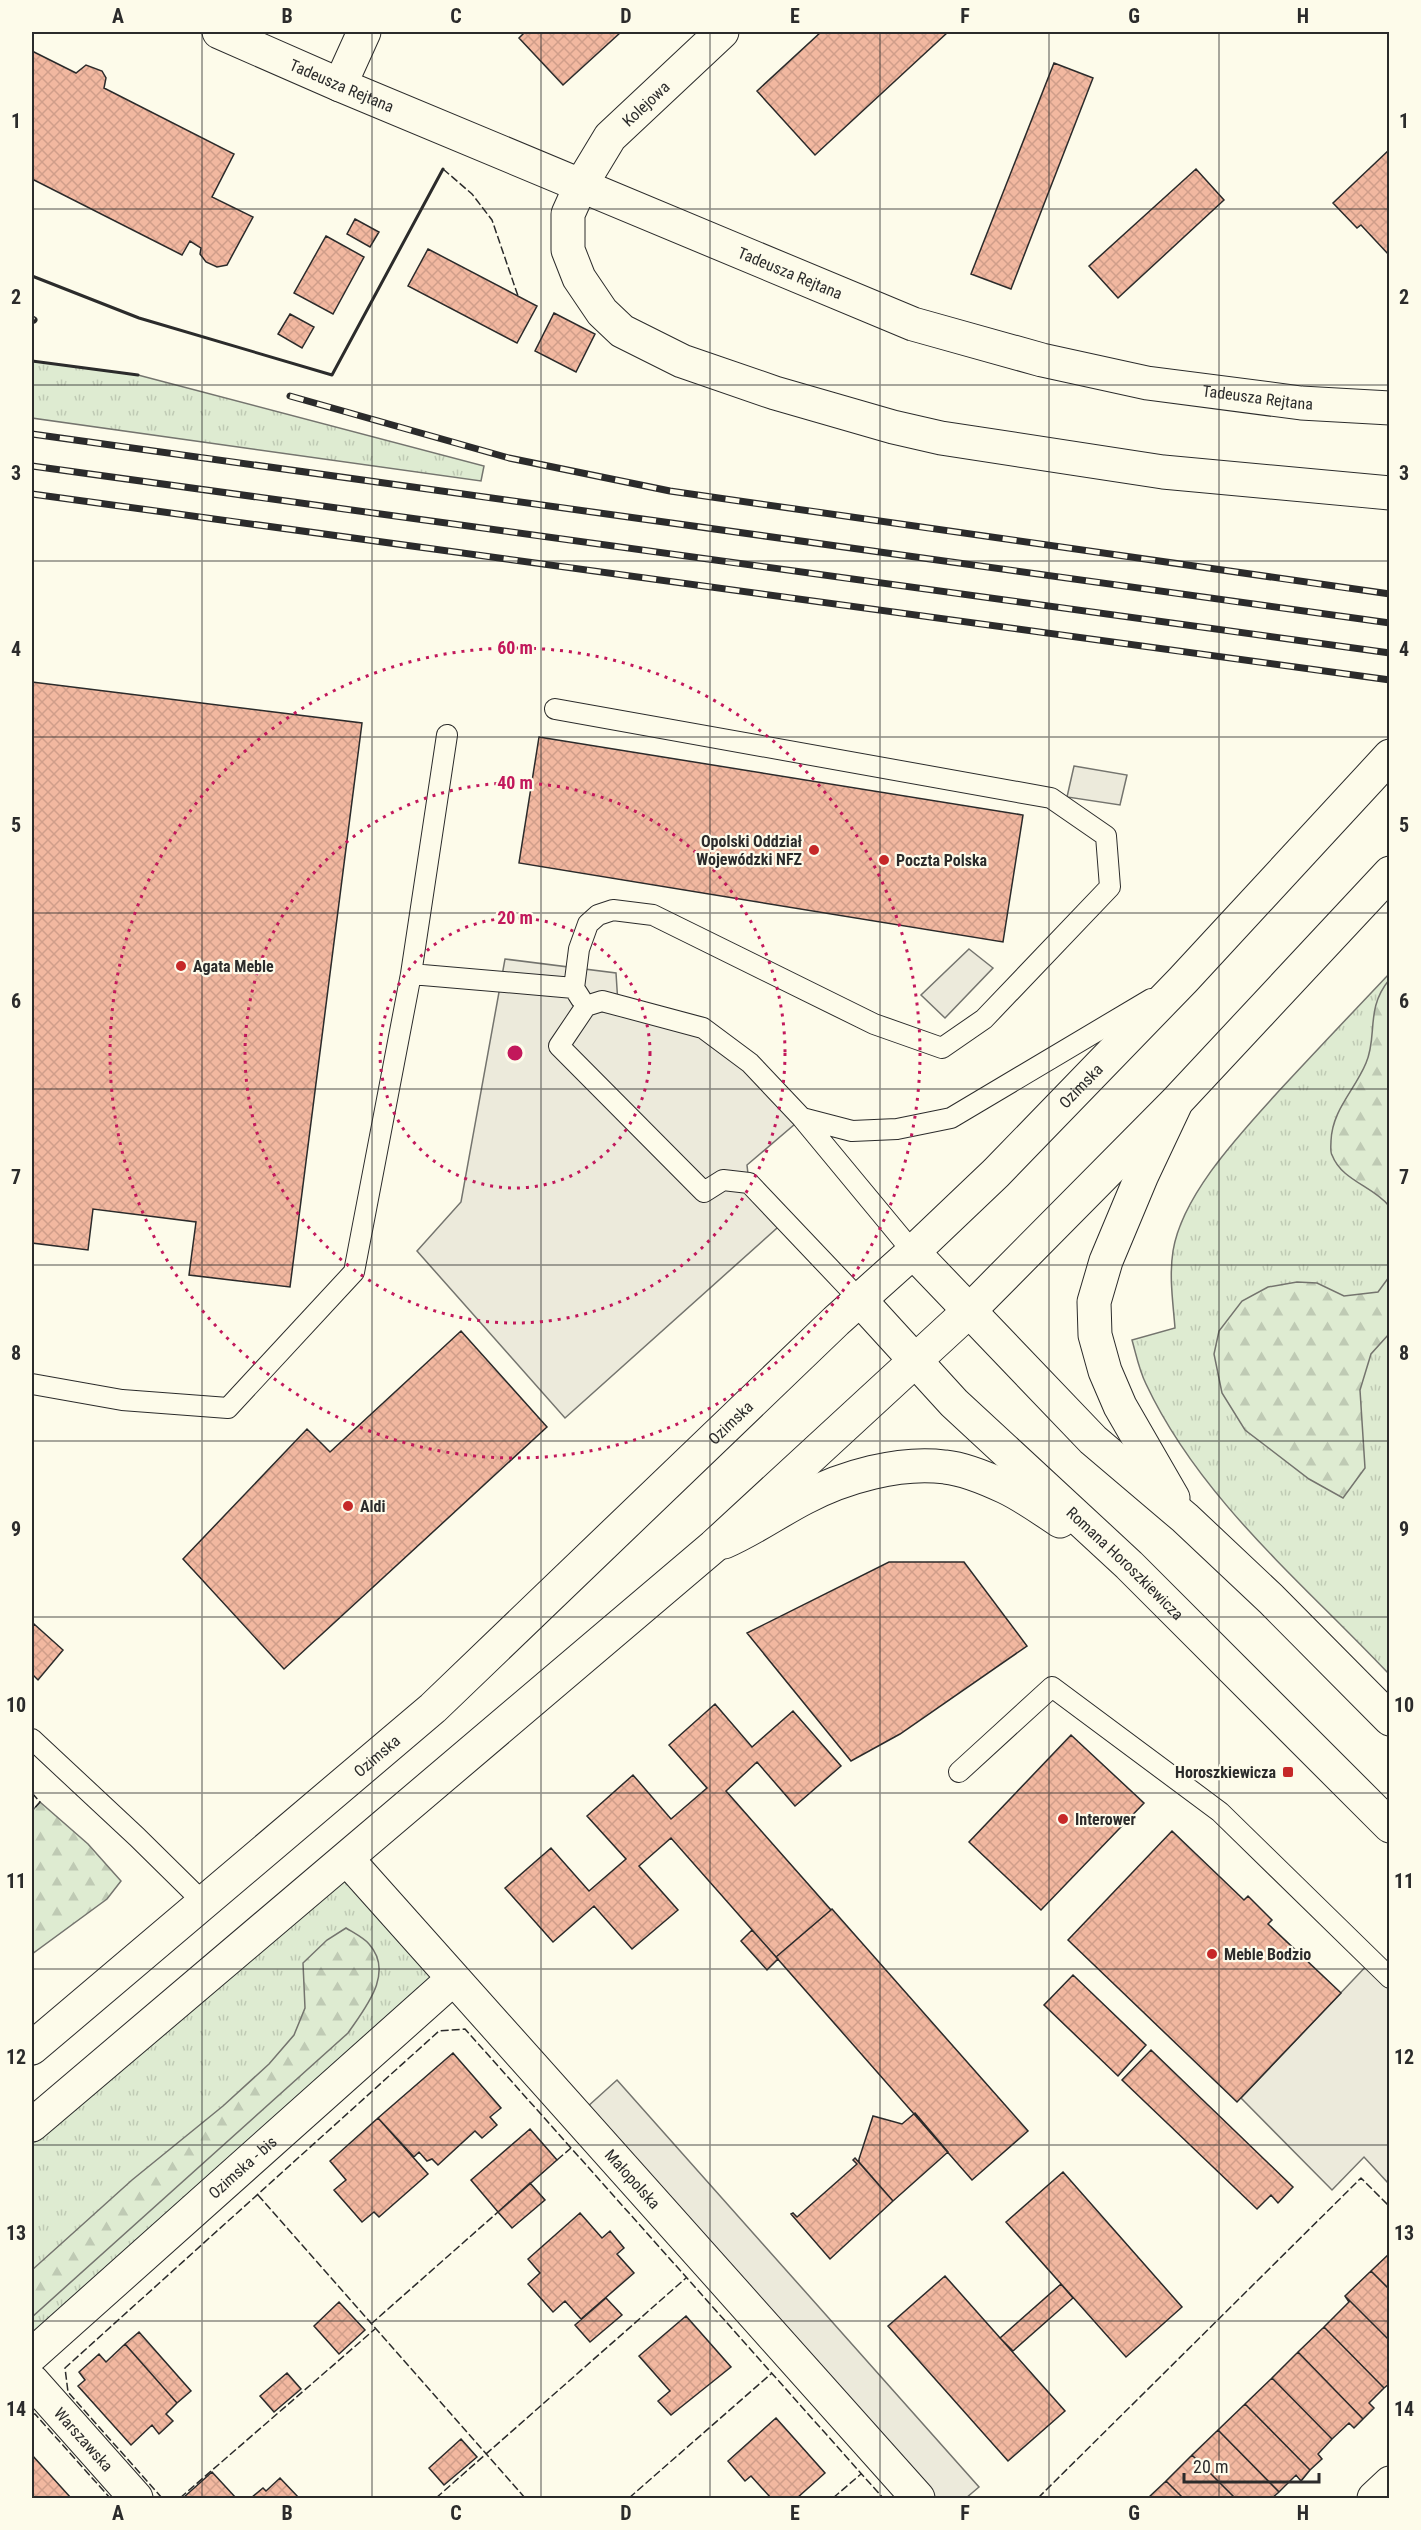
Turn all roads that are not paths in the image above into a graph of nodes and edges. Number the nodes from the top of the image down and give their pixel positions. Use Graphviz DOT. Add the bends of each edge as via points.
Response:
graph roads {
  1 [pos="219,32"];
  2 [pos="364,32"];
  3 [pos="722,32"];
  4 [pos="340,85"];
  5 [pos="581,185"];
  6 [pos="1389,408"];
  7 [pos="1389,493"];
  8 [pos="555,709"];
  9 [pos="447,735"];
  10 [pos="1389,756"];
  11 [pos="1389,873"];
  12 [pos="411,974"];
  13 [pos="1183,980"];
  14 [pos="574,988"];
  15 [pos="586,1006"];
  16 [pos="1178,1100"];
  17 [pos="802,1118"];
  18 [pos="913,1252"];
  19 [pos="860,1300"];
  20 [pos="969,1311"];
  21 [pos="914,1360"];
  22 [pos="32,1384"];
  23 [pos="1185,1518"];
  24 [pos="714,1546"];
  25 [pos="1129,1565"];
  26 [pos="1389,1719"];
  27 [pos="32,1739"];
  28 [pos="959,1772"];
  29 [pos="1389,1826"];
  30 [pos="347,1859"];
  31 [pos="204,1903"];
  32 [pos="1389,1978"];
  33 [pos="453,1979"];
  34 [pos="32,2048"];
  35 [pos="32,2125"];
  36 [pos="32,2355"];
  37 [pos="32,2381"];
  38 [pos="1389,2483"];
  39 [pos="136,2499"];
  40 [pos="918,2499"];
  41 [pos="1374,2499"];
  1 -- 4 [label="street, Tadeusza Rejtana"];
  2 -- 4 [label="street"];
  3 -- 5 [label="street, Kolejowa" via="610,137"];
  4 -- 5 [label="street, Tadeusza Rejtana"];
  5 -- 6 [label="street, Tadeusza Rejtana" via="914,324 1042,360 1229,395"];
  5 -- 7 [label="street, Kolejowa" via="568,214 568,250 579,278 602,312 622,331 682,361 775,393 941,438 1163,472"];
  8 -- 14 [label="lane" via="1051,798 1106,836 1110,887 984,1019 942,1048 874,1023 653,915 637,912 613,910 588,924 579,949"];
  9 -- 12 [label="lane"];
  10 -- 13 [label="street, Ozimska"];
  11 -- 16 [label="street"];
  12 -- 14 [label="lane"];
  12 -- 22 [label="lane" via="354,1272 228,1408 122,1400"];
  13 -- 17 [label="lane" via="951,1118 897,1129 859,1131"];
  13 -- 18 [label="street, Ozimska" via="996,1173"];
  14 -- 15 [label="lane"];
  15 -- 17 [label="lane" via="602,1001 703,1028 750,1063"];
  15 -- 19 [label="lane" via="559,1046 704,1192 723,1180 749,1183"];
  16 -- 20 [label="street"];
  16 -- 23 [label="street" via="1142,1175 1094,1302 1095,1335 1105,1371 1120,1406"];
  17 -- 18 [label="lane"];
  18 -- 19 [label="street, Ozimska"];
  18 -- 20 [label="street"];
  19 -- 21 [label="street, Romana Horoszkiewicza"];
  19 -- 31 [label="street, Ozimska" via="434,1708"];
  20 -- 21 [label="street"];
  20 -- 23 [label="street" via="1093,1440"];
  21 -- 24 [label="street"];
  21 -- 25 [label="street, Romana Horoszkiewicza"];
  23 -- 26 [label="street" via="1272,1599"];
  24 -- 25 [label="street" via="843,1481 915,1466 945,1467 1007,1487"];
  24 -- 30 [label="street"];
  25 -- 29 [label="street, Romana Horoszkiewicza"];
  27 -- 31 [label="lane"];
  28 -- 32 [label="lane" via="1052,1687 1220,1812"];
  30 -- 33 [label="street, Małopolska"];
  30 -- 35 [label="street"];
  31 -- 34 [label="street, Ozimska"];
  33 -- 36 [label="street, Ozimska - bis"];
  33 -- 40 [label="street, Małopolska"];
  37 -- 39 [label="street, Warszawska"];
  38 -- 41 [label="street"];
}
